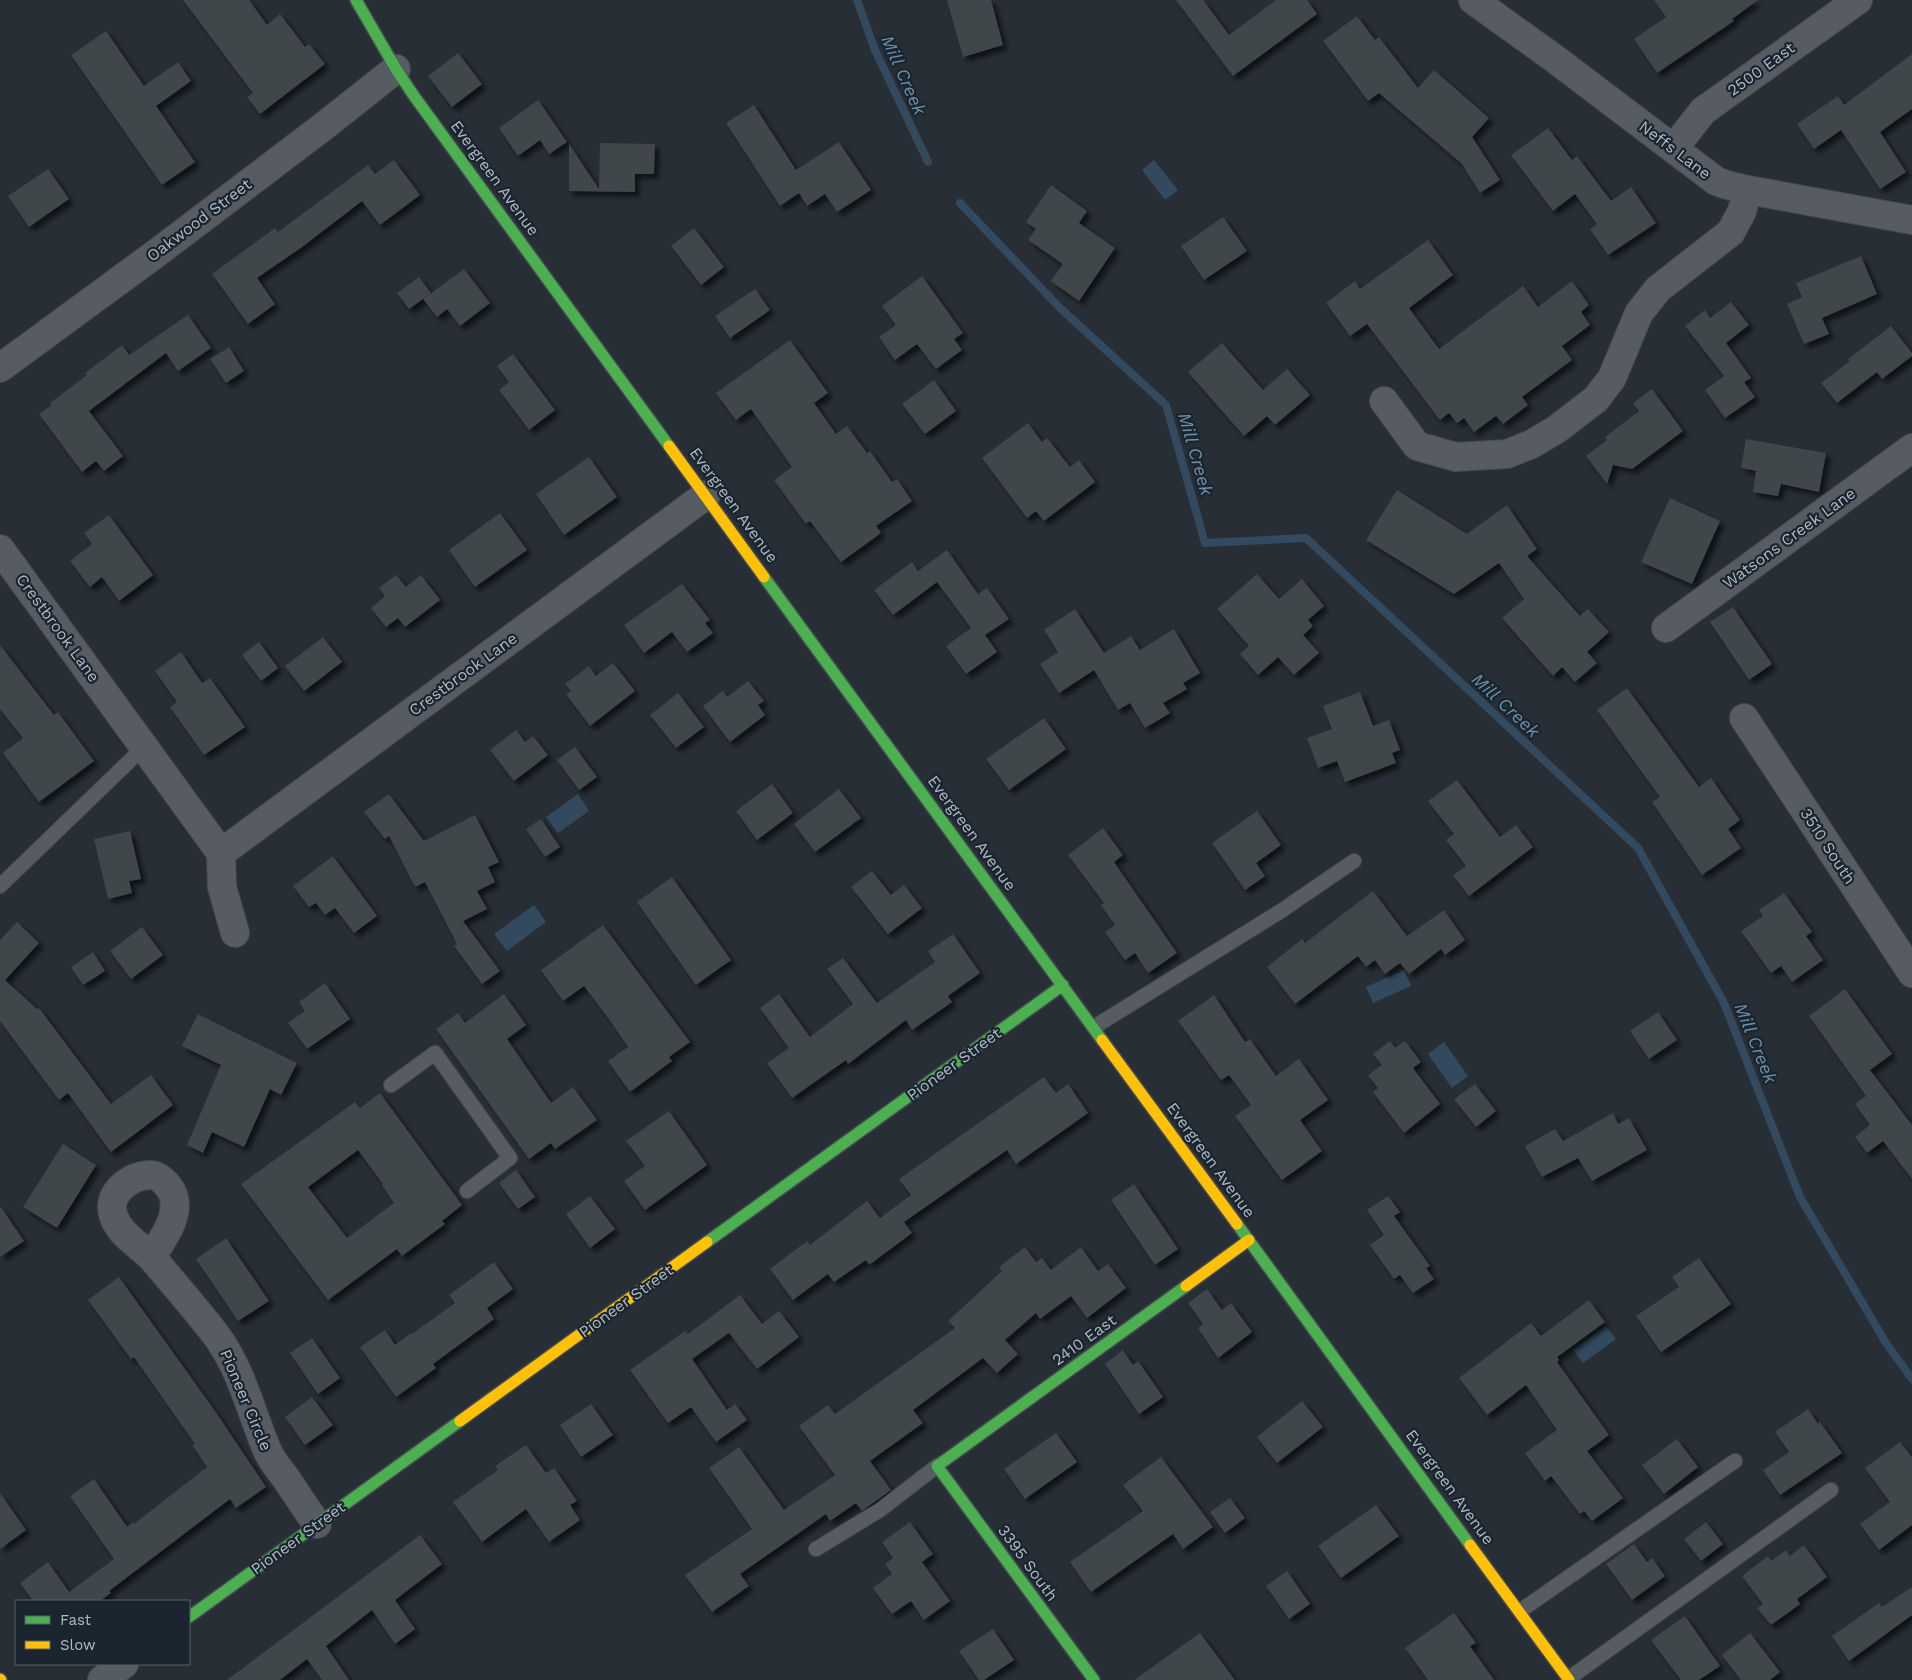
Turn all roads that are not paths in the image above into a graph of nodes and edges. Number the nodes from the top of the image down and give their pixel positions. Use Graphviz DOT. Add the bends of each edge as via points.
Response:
graph roads {
  1 [pos="356,0"];
  2 [pos="1473,0"];
  3 [pos="1858,0"];
  4 [pos="396,69"];
  5 [pos="1674,148"];
  6 [pos="1748,190"];
  7 [pos="1912,220"];
  8 [pos="0,368"];
  9 [pos="1384,401"];
  10 [pos="1912,448"];
  11 [pos="706,495"];
  12 [pos="0,549"];
  13 [pos="1666,628"];
  14 [pos="1744,718"];
  15 [pos="144,747"];
  16 [pos="221,853"];
  17 [pos="1354,862"];
  18 [pos="0,886"];
  19 [pos="235,933"];
  20 [pos="1912,973"];
  21 [pos="1064,985"];
  22 [pos="1094,1027"];
  23 [pos="391,1084"];
  24 [pos="467,1191"];
  25 [pos="1249,1240"];
  26 [pos="151,1257"];
  27 [pos="1735,1461"];
  28 [pos="937,1466"];
  29 [pos="1831,1490"];
  30 [pos="317,1524"];
  31 [pos="816,1549"];
  32 [pos="1520,1611"];
  33 [pos="190,1616"];
  34 [pos="123,1665"];
  35 [pos="102,1680"];
  36 [pos="1094,1680"];
  37 [pos="1569,1680"];
  1 -- 4 [label="street, Evergreen Avenue"];
  2 -- 5 [label="street, Neffs Lane"];
  3 -- 5 [label="street, 2500 East" via="1703,111"];
  4 -- 8 [label="street, Oakwood Street" via="301,144"];
  4 -- 11 [label="street, Evergreen Avenue"];
  5 -- 6 [label="street, Neffs Lane" via="1716,181"];
  6 -- 7 [label="street, Neffs Lane"];
  6 -- 9 [label="street" via="1731,232 1658,289 1639,313 1612,378 1596,399 1532,444 1507,454 1456,457 1417,446"];
  10 -- 13 [label="street, Watsons Creek Lane"];
  11 -- 16 [label="street, Crestbrook Lane"];
  11 -- 21 [label="street, Evergreen Avenue"];
  12 -- 15 [label="street, Crestbrook Lane"];
  14 -- 20 [label="street, 3510 South"];
  15 -- 16 [label="street, Crestbrook Lane"];
  15 -- 18 [label="lane"];
  16 -- 19 [label="street" via="222,887"];
  17 -- 22 [label="lane"];
  21 -- 22 [label="street, Evergreen Avenue"];
  21 -- 30 [label="street, Pioneer Street"];
  22 -- 25 [label="street, Evergreen Avenue"];
  23 -- 24 [label="lane" via="435,1053 510,1158"];
  25 -- 28 [label="street, 2410 East"];
  25 -- 32 [label="street, Evergreen Avenue"];
  26 -- 30 [label="street, Pioneer Circle" via="216,1334 231,1357 270,1455"];
  27 -- 32 [label="lane"];
  28 -- 31 [label="lane" via="880,1510"];
  28 -- 36 [label="street, 3395 South"];
  29 -- 37 [label="lane"];
  30 -- 33 [label="street, Pioneer Street"];
  32 -- 37 [label="street, Evergreen Avenue"];
  34 -- 35 [label="street"];
}
